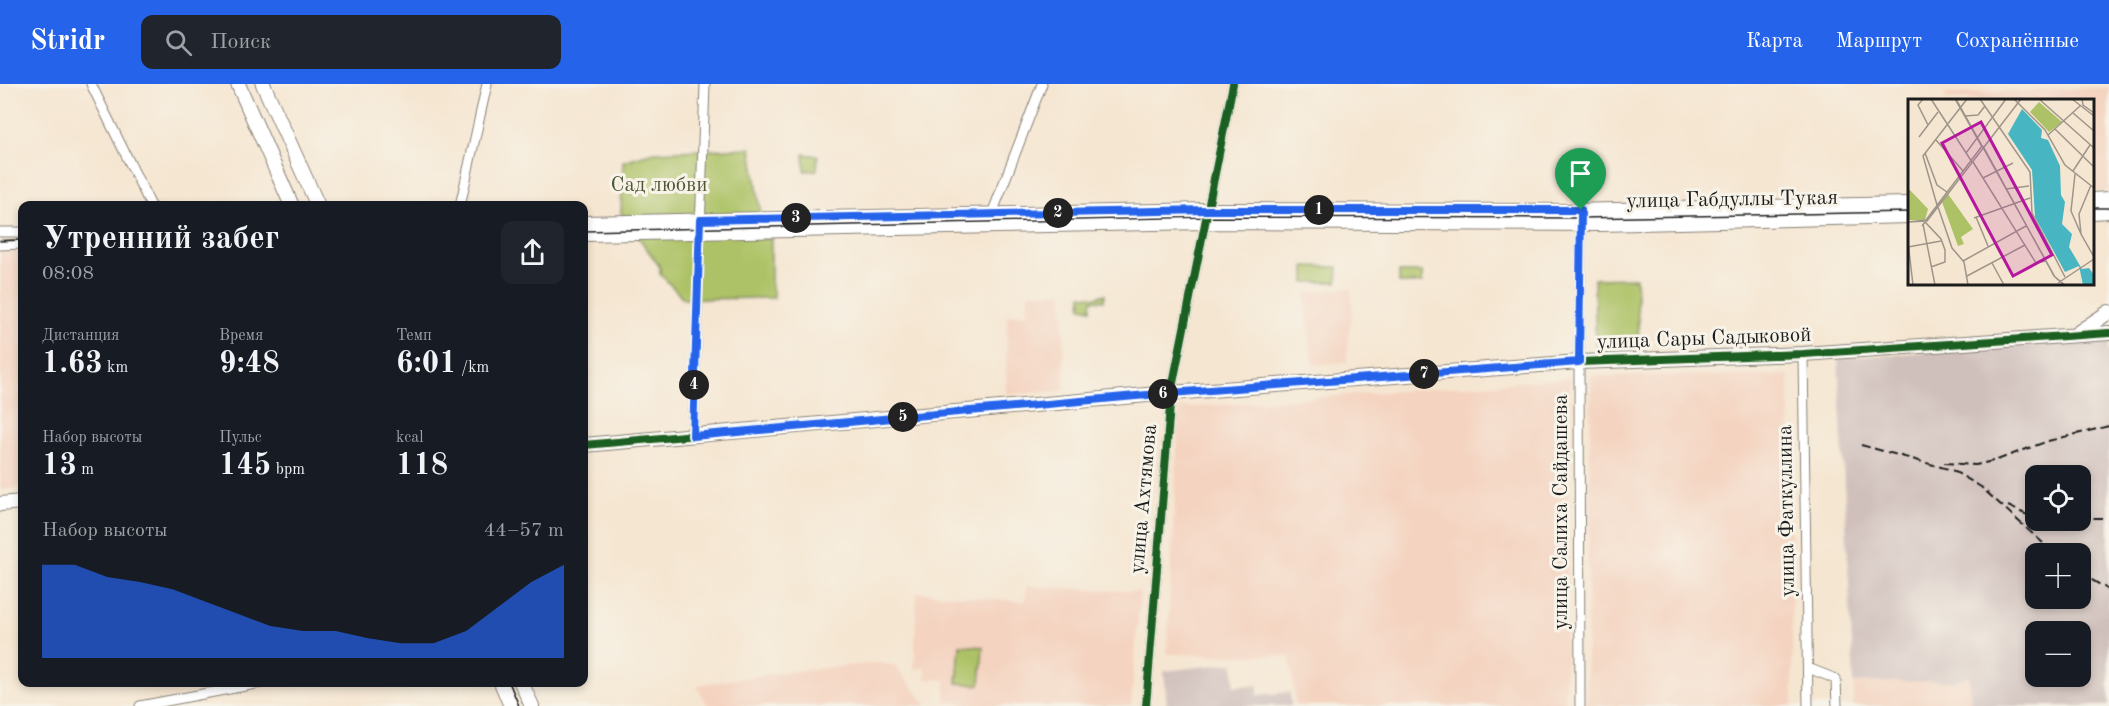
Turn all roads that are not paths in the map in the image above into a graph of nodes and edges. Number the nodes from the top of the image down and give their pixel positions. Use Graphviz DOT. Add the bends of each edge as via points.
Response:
graph roads {
  1 [pos="91,84"];
  2 [pos="237,84"];
  3 [pos="263,84"];
  4 [pos="487,84"];
  5 [pos="705,84"];
  6 [pos="1042,84"];
  7 [pos="1233,84"];
  8 [pos="2109,199"];
  9 [pos="2094,200"];
  10 [pos="149,201"];
  11 [pos="290,201"];
  12 [pos="316,201"];
  13 [pos="461,201"];
  14 [pos="1908,204"];
  15 [pos="2109,211"];
  16 [pos="2094,212"];
  17 [pos="1207,216"];
  18 [pos="1908,216"];
  19 [pos="1580,217"];
  20 [pos="989,221"];
  21 [pos="588,223"];
  22 [pos="699,226"];
  23 [pos="0,232"];
  24 [pos="18,232"];
  25 [pos="588,234"];
  26 [pos="18,244"];
  27 [pos="0,245"];
  28 [pos="2109,312"];
  29 [pos="2109,333"];
  30 [pos="2075,335"];
  31 [pos="1803,354"];
  32 [pos="1579,362"];
  33 [pos="1171,393"];
  34 [pos="693,436"];
  35 [pos="588,445"];
  36 [pos="18,502"];
  37 [pos="0,504"];
  38 [pos="1808,668"];
  39 [pos="240,687"];
  40 [pos="503,687"];
  41 [pos="523,687"];
  42 [pos="140,706"];
  43 [pos="511,706"];
  44 [pos="532,706"];
  45 [pos="1146,706"];
  46 [pos="1580,706"];
  47 [pos="1808,706"];
  48 [pos="1837,706"];
  1 -- 10 [label="street"];
  2 -- 11 [label="main road"];
  3 -- 12 [label="main road"];
  4 -- 13 [label="street"];
  5 -- 22 [label="street"];
  6 -- 20 [label="street"];
  7 -- 17 [label="street, улица Ахтямова"];
  8 -- 9 [label="main road"];
  14 -- 19 [label="main road, улица Габдуллы Тукая"];
  15 -- 16 [label="main road"];
  17 -- 19 [label="main road, улица Габдуллы Тукая"];
  17 -- 20 [label="main road, улица Габдуллы Тукая"];
  17 -- 33 [label="street, улица Ахтямова"];
  18 -- 19 [label="main road, улица Габдуллы Тукая"];
  19 -- 32 [label="street, улица Салиха Сайдашева"];
  20 -- 22 [label="main road, улица Габдуллы Тукая"];
  21 -- 22 [label="main road, улица Габдуллы Тукая"];
  22 -- 25 [label="main road, улица Габдуллы Тукая"];
  22 -- 34 [label="street"];
  23 -- 24 [label="street"];
  26 -- 27 [label="street"];
  28 -- 30 [label="main road"];
  29 -- 30 [label="main road, улица Сары Садыковой"];
  30 -- 31 [label="main road, улица Сары Садыковой"];
  31 -- 32 [label="main road, улица Сары Садыковой"];
  31 -- 38 [label="street, улица Фаткуллина"];
  32 -- 33 [label="main road, улица Сары Садыковой"];
  32 -- 46 [label="street, улица Салиха Сайдашева"];
  33 -- 34 [label="main road, улица Сары Садыковой"];
  33 -- 45 [label="street, улица Ахтямова"];
  34 -- 35 [label="main road, улица Сары Садыковой"];
  36 -- 37 [label="main road"];
  38 -- 47 [label="street, улица Фаткуллина"];
  38 -- 48 [label="street" via="1836,679"];
  39 -- 42 [label="street"];
  40 -- 43 [label="main road"];
  41 -- 44 [label="main road"];
}
